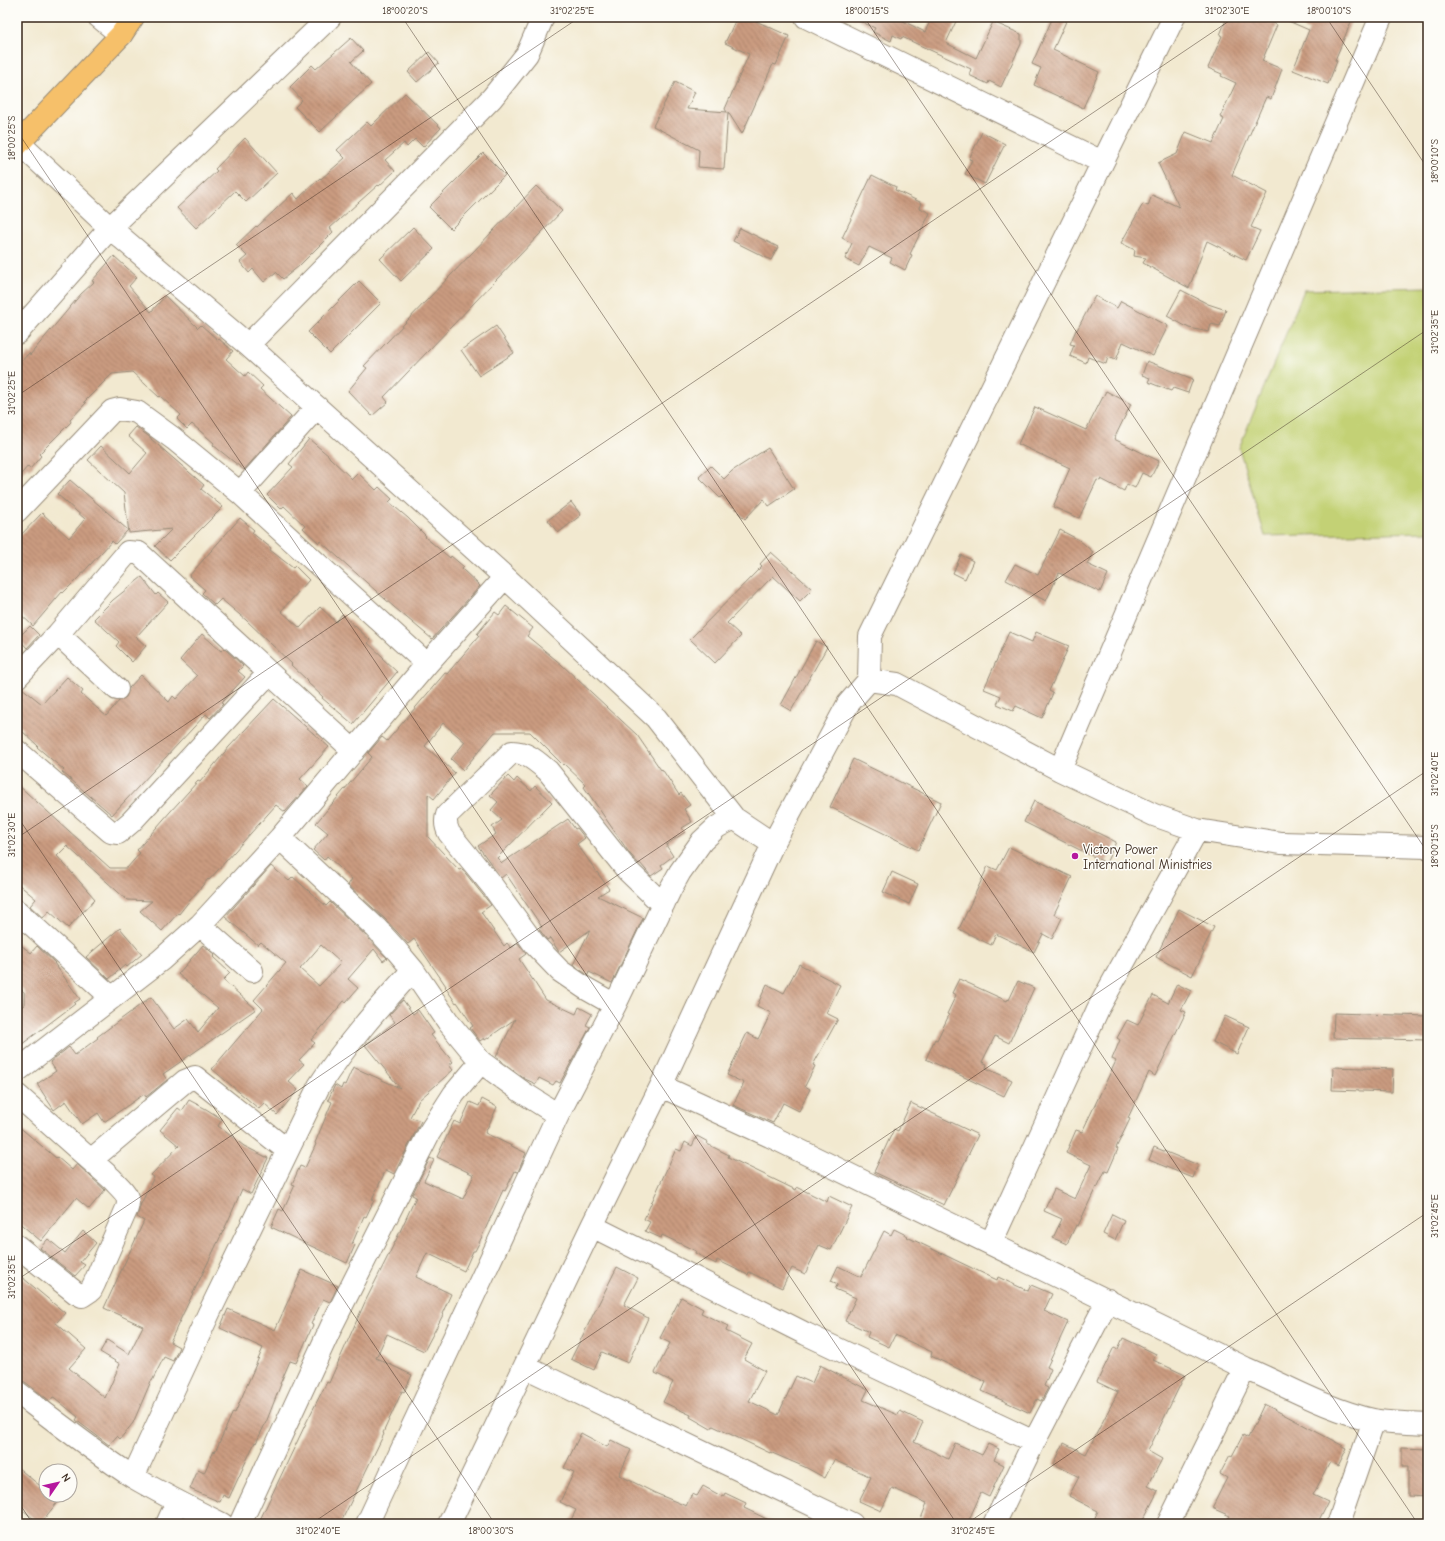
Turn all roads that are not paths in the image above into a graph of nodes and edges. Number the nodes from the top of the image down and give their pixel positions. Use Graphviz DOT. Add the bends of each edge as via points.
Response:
graph roads {
  1 [pos="99,17"];
  2 [pos="330,17"];
  3 [pos="543,17"];
  4 [pos="806,17"];
  5 [pos="1174,17"];
  6 [pos="1381,17"];
  7 [pos="127,26"];
  8 [pos="18,144"];
  9 [pos="1102,162"];
  10 [pos="110,228"];
  11 [pos="17,333"];
  12 [pos="248,345"];
  13 [pos="317,407"];
  14 [pos="240,493"];
  15 [pos="17,511"];
  16 [pos="505,577"];
  17 [pos="58,634"];
  18 [pos="427,664"];
  19 [pos="269,673"];
  20 [pos="17,677"];
  21 [pos="870,680"];
  22 [pos="118,689"];
  23 [pos="354,751"];
  24 [pos="17,752"];
  25 [pos="1060,770"];
  26 [pos="734,818"];
  27 [pos="1197,830"];
  28 [pos="280,838"];
  29 [pos="773,844"];
  30 [pos="1428,847"];
  31 [pos="664,903"];
  32 [pos="17,911"];
  33 [pos="200,925"];
  34 [pos="252,970"];
  35 [pos="413,970"];
  36 [pos="112,998"];
  37 [pos="615,1005"];
  38 [pos="481,1062"];
  39 [pos="17,1071"];
  40 [pos="661,1086"];
  41 [pos="17,1095"];
  42 [pos="558,1115"];
  43 [pos="287,1150"];
  44 [pos="91,1160"];
  45 [pos="592,1226"];
  46 [pos="991,1243"];
  47 [pos="17,1246"];
  48 [pos="1108,1300"];
  49 [pos="525,1367"];
  50 [pos="1245,1368"];
  51 [pos="17,1392"];
  52 [pos="1374,1420"];
  53 [pos="1428,1424"];
  54 [pos="1034,1442"];
  55 [pos="133,1476"];
  56 [pos="177,1502"];
  57 [pos="456,1521"];
  58 [pos="167,1524"];
  59 [pos="222,1524"];
  60 [pos="240,1524"];
  61 [pos="368,1524"];
  62 [pos="852,1524"];
  63 [pos="994,1524"];
  64 [pos="1168,1524"];
  65 [pos="1338,1524"];
  1 -- 7 [label="street"];
  2 -- 10 [label="street"];
  3 -- 12 [label="street" via="527,54 492,98"];
  4 -- 9 [label="street"];
  5 -- 9 [label="street"];
  6 -- 25 [label="street"];
  7 -- 8 [label="main road"];
  8 -- 10 [label="street"];
  9 -- 21 [label="street" via="870,636"];
  10 -- 11 [label="street"];
  10 -- 12 [label="street"];
  12 -- 13 [label="street"];
  13 -- 14 [label="street"];
  13 -- 16 [label="street"];
  14 -- 15 [label="street" via="145,416 120,409 112,411"];
  14 -- 18 [label="street"];
  16 -- 18 [label="street"];
  16 -- 26 [label="street" via="656,718"];
  17 -- 19 [label="street" via="128,552 139,553"];
  17 -- 20 [label="street"];
  17 -- 22 [label="street"];
  18 -- 23 [label="street"];
  19 -- 23 [label="street"];
  19 -- 24 [label="street" via="118,833 111,832"];
  21 -- 25 [label="street" via="897,684"];
  21 -- 29 [label="street" via="848,704"];
  23 -- 28 [label="street"];
  25 -- 27 [label="street" via="1154,815"];
  26 -- 29 [label="street"];
  26 -- 31 [label="street" via="717,827 702,841 680,872"];
  27 -- 30 [label="street" via="1281,844"];
  27 -- 46 [label="street" via="1098,1009"];
  28 -- 33 [label="street"];
  28 -- 35 [label="street" via="376,928"];
  29 -- 40 [label="street"];
  31 -- 37 [label="street"];
  31 -- 37 [label="street" via="627,870 548,771 532,757 512,752 447,815 449,833 493,887 535,945 560,971"];
  32 -- 36 [label="street"];
  33 -- 34 [label="street"];
  33 -- 36 [label="street" via="161,960"];
  35 -- 38 [label="street" via="449,1023"];
  35 -- 43 [label="street" via="354,1036 337,1059 319,1086"];
  36 -- 39 [label="street"];
  37 -- 42 [label="street"];
  38 -- 42 [label="street"];
  38 -- 60 [label="street" via="454,1094 429,1133 333,1323"];
  40 -- 45 [label="street"];
  40 -- 46 [label="street"];
  41 -- 44 [label="street"];
  42 -- 61 [label="street"];
  43 -- 44 [label="street" via="195,1077 185,1081"];
  43 -- 55 [label="street"];
  44 -- 47 [label="street" via="125,1193 129,1202 91,1290 82,1296 79,1295"];
  45 -- 49 [label="street"];
  45 -- 54 [label="street" via="806,1334"];
  46 -- 48 [label="street"];
  48 -- 50 [label="street"];
  48 -- 54 [label="street"];
  49 -- 57 [label="street"];
  49 -- 62 [label="street"];
  50 -- 52 [label="street" via="1325,1404"];
  50 -- 64 [label="street"];
  51 -- 55 [label="street"];
  52 -- 53 [label="street"];
  52 -- 65 [label="street"];
  54 -- 63 [label="street"];
  55 -- 56 [label="street"];
  56 -- 58 [label="street"];
  56 -- 59 [label="street"];
}
